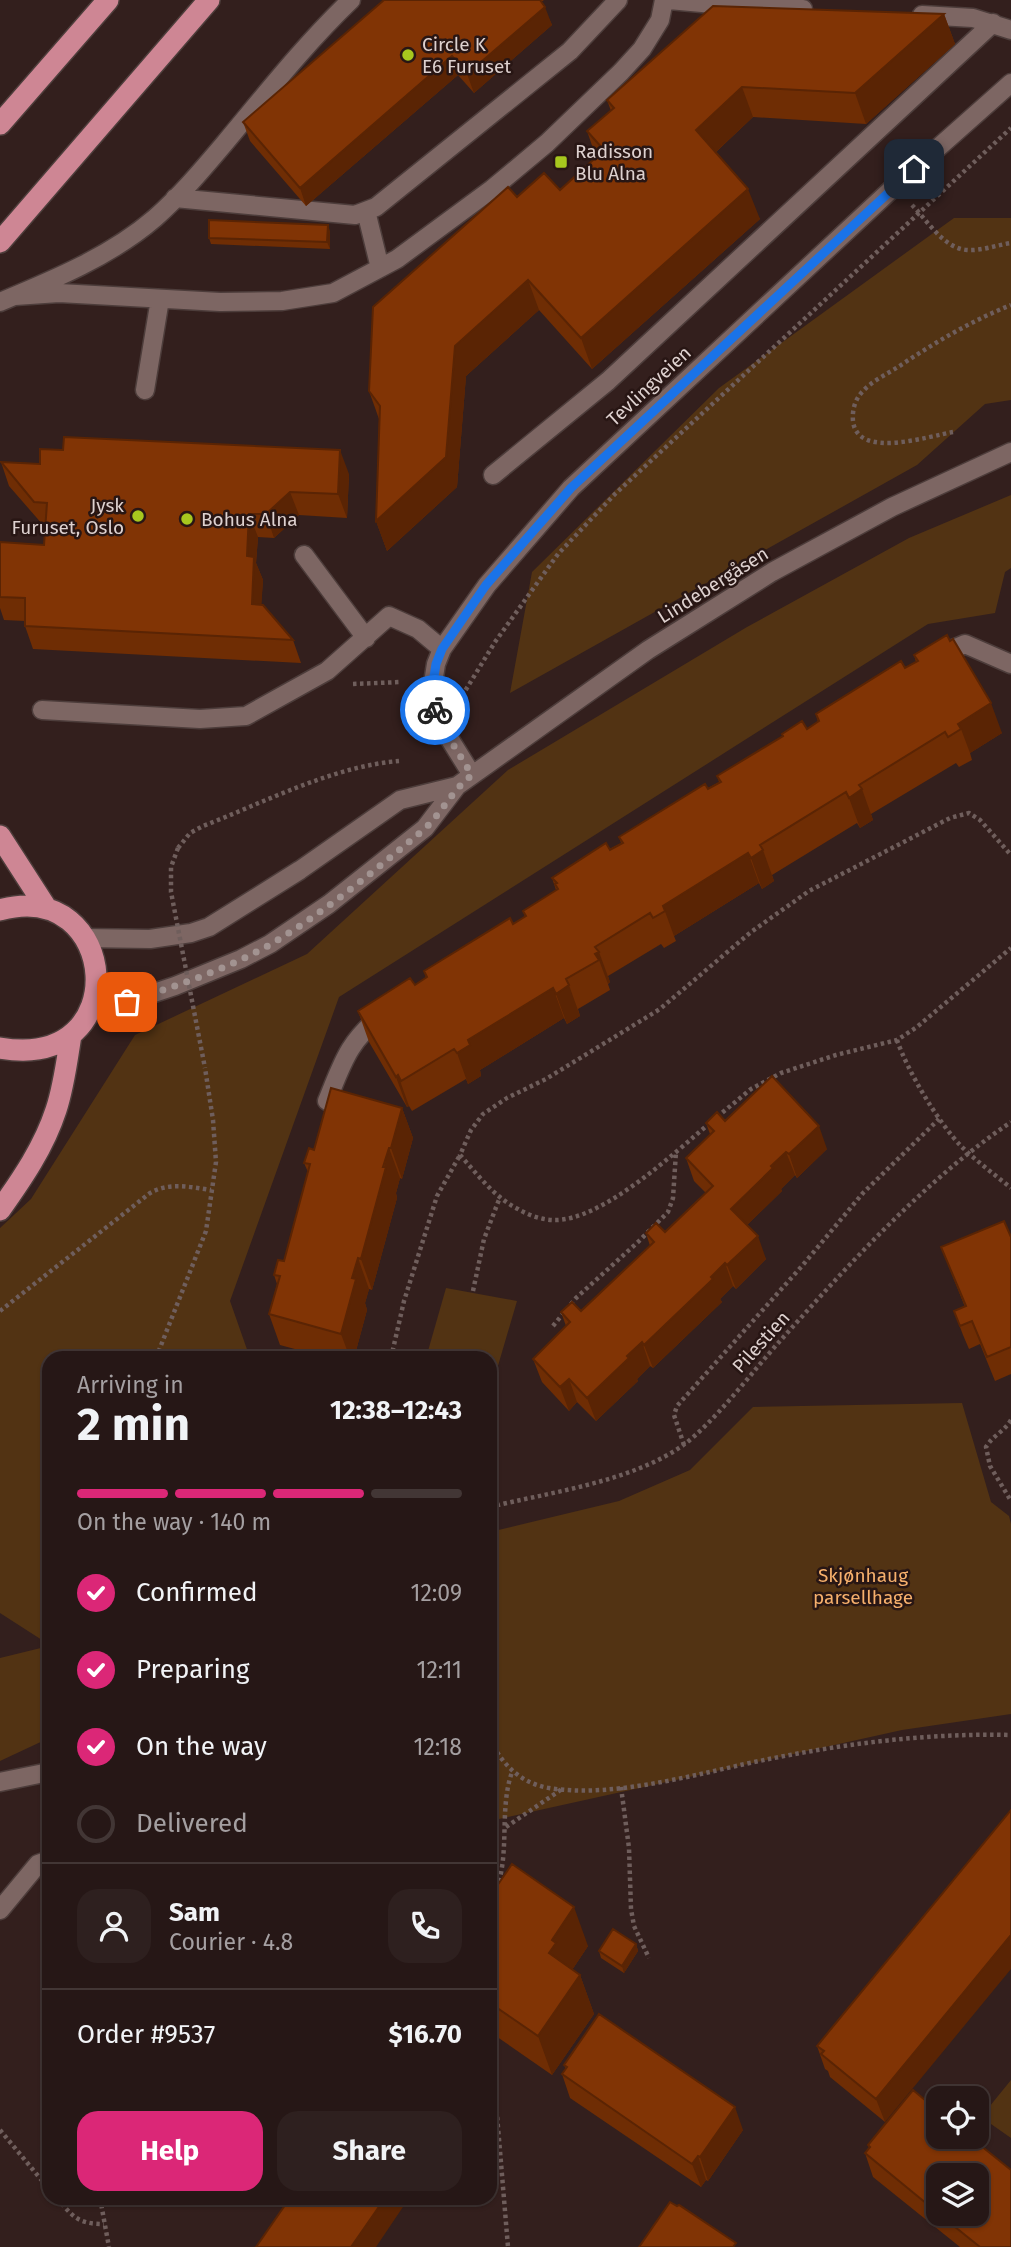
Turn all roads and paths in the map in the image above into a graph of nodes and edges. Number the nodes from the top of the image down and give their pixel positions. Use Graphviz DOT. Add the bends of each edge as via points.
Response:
graph roads {
  1 [pos="107,0"];
  2 [pos="209,0"];
  3 [pos="351,0"];
  4 [pos="618,0"];
  5 [pos="667,0"];
  6 [pos="735,3"];
  7 [pos="826,10"];
  8 [pos="906,14"];
  9 [pos="993,23"];
  10 [pos="1011,30"];
  11 [pos="1011,83"];
  12 [pos="0,124"];
  13 [pos="1011,128"];
  14 [pos="175,198"];
  15 [pos="366,211"];
  16 [pos="920,213"];
  17 [pos="0,242"];
  18 [pos="1011,243"];
  19 [pos="380,268"];
  20 [pos="8,299"];
  21 [pos="160,299"];
  22 [pos="1011,305"];
  23 [pos="145,390"];
  24 [pos="953,432"];
  25 [pos="1011,452"];
  26 [pos="493,475"];
  27 [pos="304,555"];
  28 [pos="366,638"];
  29 [pos="442,649"];
  30 [pos="925,663"];
  31 [pos="1011,664"];
  32 [pos="327,671"];
  33 [pos="401,682"];
  34 [pos="462,697"];
  35 [pos="42,710"];
  36 [pos="399,761"];
  37 [pos="465,781"];
  38 [pos="0,836"];
  39 [pos="1011,855"];
  40 [pos="47,909"];
  41 [pos="0,910"];
  42 [pos="84,938"];
  43 [pos="1011,948"];
  44 [pos="396,1004"];
  45 [pos="91,1009"];
  46 [pos="71,1035"];
  47 [pos="897,1040"];
  48 [pos="0,1049"];
  49 [pos="0,1067"];
  50 [pos="327,1101"];
  51 [pos="939,1119"];
  52 [pos="1011,1122"];
  53 [pos="676,1151"];
  54 [pos="970,1154"];
  55 [pos="460,1155"];
  56 [pos="1011,1188"];
  57 [pos="211,1190"];
  58 [pos="500,1197"];
  59 [pos="0,1210"];
  60 [pos="473,1291"];
  61 [pos="0,1311"];
  62 [pos="553,1326"];
  63 [pos="159,1351"];
  64 [pos="393,1351"];
  65 [pos="1011,1420"];
  66 [pos="684,1445"];
  67 [pos="1011,1500"];
  68 [pos="497,1505"];
  69 [pos="1011,1735"];
  70 [pos="497,1750"];
  71 [pos="512,1772"];
  72 [pos="42,1773"];
  73 [pos="0,1782"];
  74 [pos="621,1787"];
  75 [pos="562,1789"];
  76 [pos="505,1828"];
  77 [pos="42,1863"];
  78 [pos="497,1889"];
  79 [pos="0,1910"];
  80 [pos="649,1958"];
  81 [pos="497,2115"];
  82 [pos="0,2130"];
  83 [pos="42,2181"];
  84 [pos="63,2205"];
  85 [pos="101,2205"];
  86 [pos="104,2224"];
  87 [pos="108,2247"];
  88 [pos="508,2247"];
  1 -- 12 [label="highway"];
  2 -- 17 [label="highway"];
  3 -- 14 [label="street"];
  4 -- 15 [label="street" via="570,51"];
  5 -- 6 [label="street"];
  5 -- 19 [label="street" via="642,49 547,143 492,190"];
  6 -- 7 [label="street"];
  8 -- 9 [label="street"];
  9 -- 10 [label="street"];
  9 -- 26 [label="street" via="608,381"];
  11 -- 29 [label="street, Tevlingveien" via="571,488 486,585"];
  13 -- 16 [label="path"];
  14 -- 15 [label="street" via="355,215"];
  14 -- 20 [label="street" via="124,241"];
  15 -- 19 [label="street"];
  16 -- 18 [label="path" via="938,234 960,248"];
  16 -- 34 [label="path" via="615,494 558,554"];
  19 -- 21 [label="street" via="333,293 282,301"];
  20 -- 21 [label="street" via="59,293"];
  21 -- 23 [label="street"];
  22 -- 24 [label="path" via="924,349 864,390 854,407 855,428 869,442 894,443"];
  25 -- 37 [label="street, Lindebergåsen" via="892,507 772,572 648,650"];
  27 -- 28 [label="street"];
  28 -- 29 [label="street" via="389,616 418,629"];
  28 -- 32 [label="street"];
  29 -- 37 [label="street, Tevlingveien" via="433,683 436,717"];
  30 -- 31 [label="street" via="965,645"];
  32 -- 33 [label="path" via="340,684"];
  32 -- 35 [label="street" via="246,716 200,719"];
  36 -- 57 [label="path, bridge" via="369,763 302,787 203,826 178,848 171,867 171,892 205,1068 216,1161"];
  37 -- 42 [label="street, Lindebergåsen" via="400,800 209,927 174,937"];
  37 -- 45 [label="street, Lindebergåsen" via="425,828 330,904 270,944 175,986"];
  38 -- 40 [label="highway"];
  39 -- 55 [label="path" via="969,813 950,818 809,891 751,932 660,1009 483,1114"];
  40 -- 41 [label="highway" via="12,906"];
  40 -- 42 [label="highway" via="68,920"];
  42 -- 45 [label="highway" via="97,972"];
  43 -- 47 [label="path"];
  44 -- 50 [label="street" via="361,1031"];
  45 -- 46 [label="highway"];
  46 -- 48 [label="highway" via="50,1048"];
  46 -- 59 [label="highway" via="57,1110 24,1177"];
  47 -- 51 [label="path"];
  47 -- 53 [label="path" via="781,1073 751,1089"];
  48 -- 49 [label="highway"];
  51 -- 54 [label="path"];
  51 -- 66 [label="path" via="863,1193 677,1406 674,1415"];
  52 -- 54 [label="path, Pilestien"];
  53 -- 58 [label="path" via="615,1199 578,1216 545,1219"];
  53 -- 62 [label="path" via="668,1212 576,1298"];
  54 -- 56 [label="path"];
  54 -- 66 [label="path, Pilestien" via="925,1191 820,1297"];
  55 -- 58 [label="path"];
  55 -- 64 [label="path" via="437,1196"];
  57 -- 61 [label="path" via="160,1187"];
  57 -- 63 [label="path" via="206,1231"];
  58 -- 60 [label="path" via="484,1239"];
  65 -- 67 [label="path" via="986,1447 990,1466"];
  66 -- 68 [label="path, Pilestien" via="604,1479"];
  69 -- 74 [label="path" via="898,1739"];
  70 -- 71 [label="path"];
  71 -- 75 [label="path" via="525,1781"];
  71 -- 76 [label="path"];
  72 -- 73 [label="street"];
  74 -- 75 [label="path"];
  74 -- 80 [label="path" via="631,1909"];
  75 -- 76 [label="path"];
  76 -- 78 [label="path" via="503,1871"];
  77 -- 79 [label="street"];
  81 -- 88 [label="path"];
  82 -- 83 [label="path"];
  84 -- 86 [label="path" via="74,2218"];
  85 -- 86 [label="path"];
  86 -- 87 [label="path"];
}
